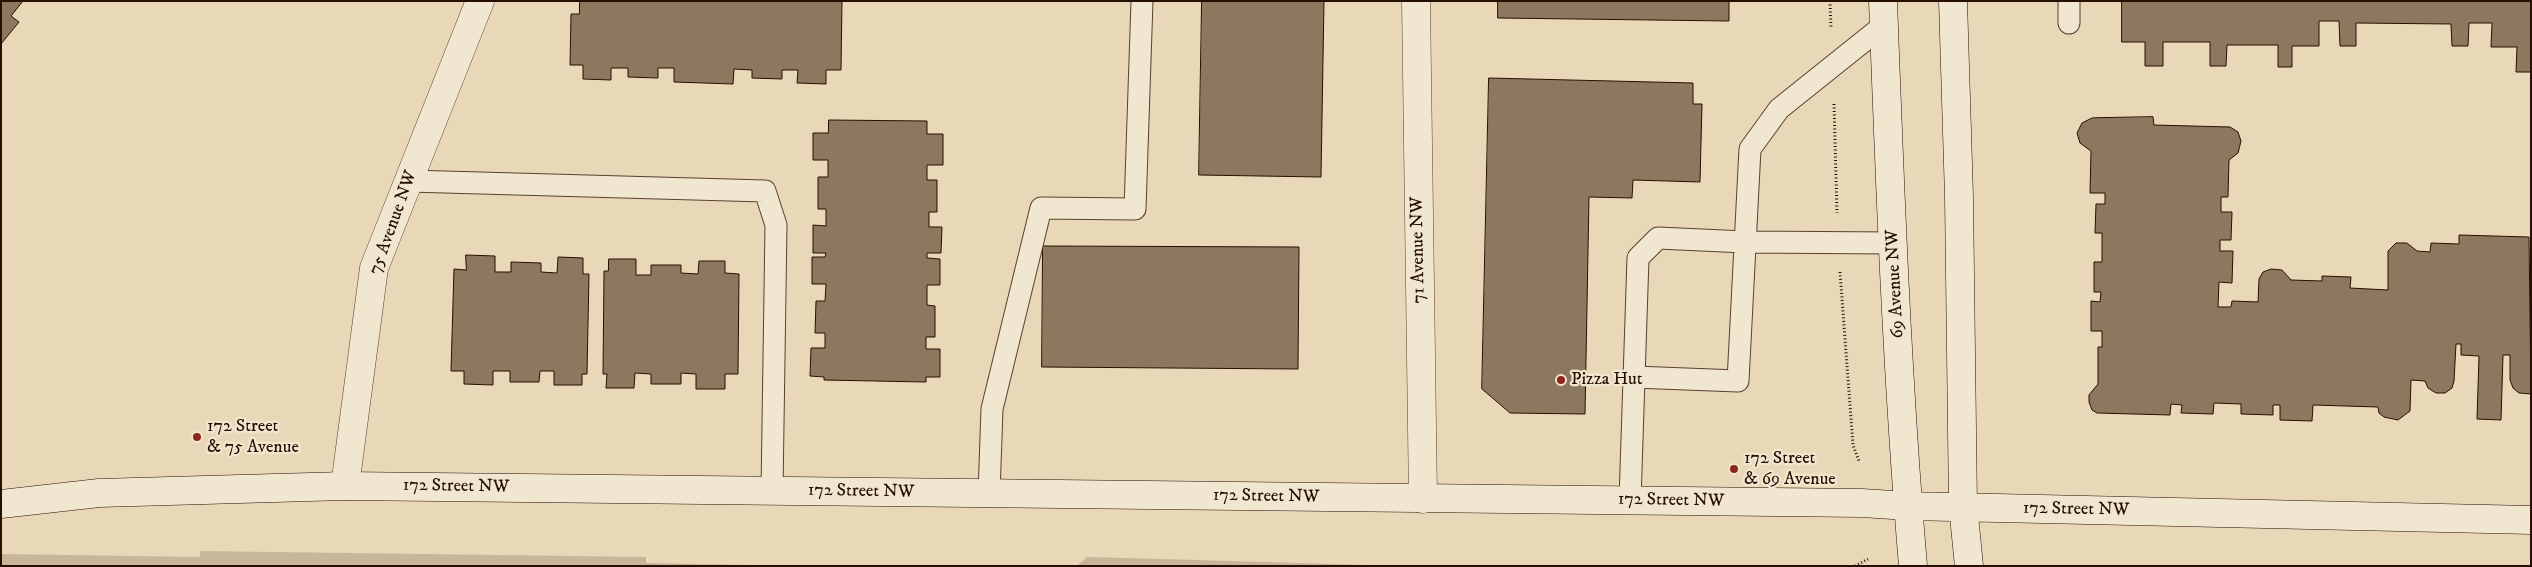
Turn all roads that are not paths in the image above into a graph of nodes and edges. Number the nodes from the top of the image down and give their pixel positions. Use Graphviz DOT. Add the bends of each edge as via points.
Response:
graph roads {
  1 [pos="480,1"];
  2 [pos="1142,1"];
  3 [pos="1416,1"];
  4 [pos="1953,1"];
  5 [pos="2069,1"];
  6 [pos="1884,13"];
  7 [pos="2068,24"];
  8 [pos="409,181"];
  9 [pos="1745,242"];
  10 [pos="1893,243"];
  11 [pos="1634,378"];
  12 [pos="345,486"];
  13 [pos="772,491"];
  14 [pos="989,494"];
  15 [pos="1423,499"];
  16 [pos="1630,500"];
  17 [pos="1,504"];
  18 [pos="1908,506"];
  19 [pos="1963,506"];
  20 [pos="2531,520"];
  21 [pos="1913,566"];
  22 [pos="1969,566"];
  1 -- 8 [label="street, 75 Avenue NW"];
  2 -- 14 [label="lane" via="1135,210 1041,208 992,409"];
  3 -- 15 [label="street, 71 Avenue NW"];
  4 -- 19 [label="street"];
  5 -- 7 [label="lane"];
  6 -- 9 [label="lane" via="1779,109 1750,150"];
  6 -- 10 [label="street, 69 Avenue NW"];
  8 -- 12 [label="street, 75 Avenue NW" via="374,268"];
  8 -- 13 [label="lane" via="765,191 776,225"];
  9 -- 10 [label="lane"];
  9 -- 11 [label="lane" via="1658,238 1638,258"];
  9 -- 11 [label="lane" via="1738,381"];
  10 -- 18 [label="street, 69 Avenue NW"];
  11 -- 16 [label="lane"];
  12 -- 13 [label="street, 172 Street NW"];
  12 -- 17 [label="street, 172 Street NW" via="99,493"];
  13 -- 14 [label="street, 172 Street NW"];
  14 -- 15 [label="street, 172 Street NW"];
  15 -- 16 [label="street, 172 Street NW"];
  16 -- 18 [label="street, 172 Street NW"];
  18 -- 19 [label="street, 172 Street NW"];
  18 -- 21 [label="street, 69 Avenue NW"];
  19 -- 20 [label="street, 172 Street NW"];
  19 -- 22 [label="street"];
}
